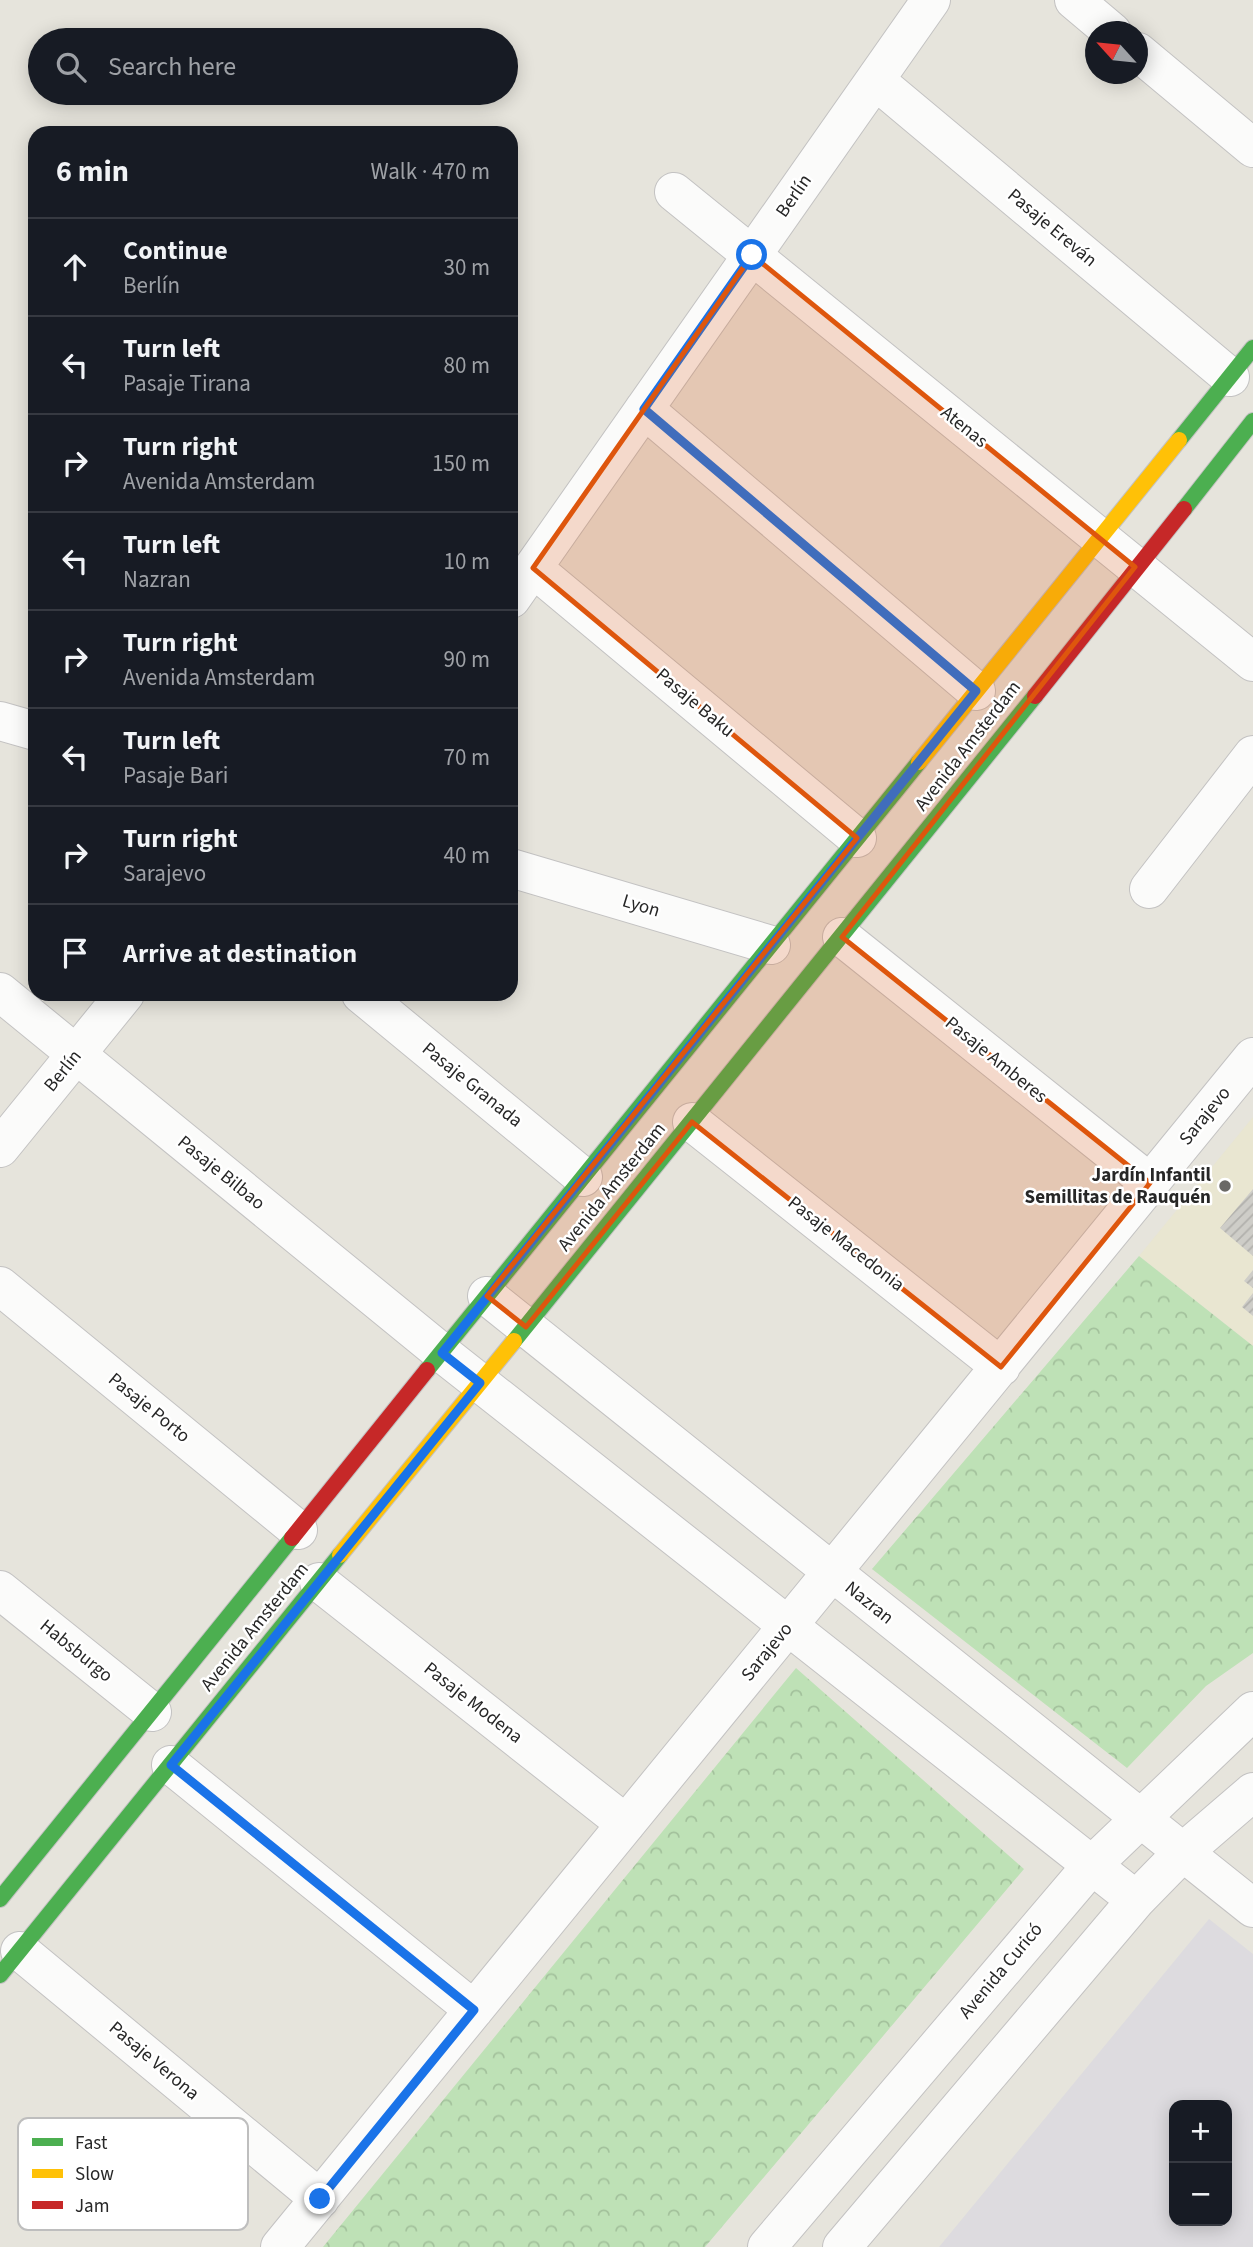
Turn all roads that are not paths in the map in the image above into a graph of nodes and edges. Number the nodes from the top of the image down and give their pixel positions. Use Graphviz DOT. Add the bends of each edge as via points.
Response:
graph roads {
  1 [pos="931,0"];
  2 [pos="1074,0"];
  3 [pos="1099,21"];
  4 [pos="1148,60"];
  5 [pos="875,80"];
  6 [pos="1253,148"];
  7 [pos="674,192"];
  8 [pos="752,255"];
  9 [pos="1242,363"];
  10 [pos="644,409"];
  11 [pos="1253,421"];
  12 [pos="1100,538"];
  13 [pos="1135,567"];
  14 [pos="533,568"];
  15 [pos="518,589"];
  16 [pos="1253,662"];
  17 [pos="976,691"];
  18 [pos="0,721"];
  19 [pos="28,729"];
  20 [pos="1253,755"];
  21 [pos="857,838"];
  22 [pos="518,869"];
  23 [pos="1149,889"];
  24 [pos="842,937"];
  25 [pos="771,946"];
  26 [pos="0,992"];
  27 [pos="119,1001"];
  28 [pos="369,1001"];
  29 [pos="76,1055"];
  30 [pos="1253,1057"];
  31 [pos="692,1122"];
  32 [pos="0,1148"];
  33 [pos="583,1177"];
  34 [pos="1150,1183"];
  35 [pos="0,1286"];
  36 [pos="487,1296"];
  37 [pos="526,1327"];
  38 [pos="442,1353"];
  39 [pos="1000,1367"];
  40 [pos="480,1383"];
  41 [pos="298,1530"];
  42 [pos="832,1572"];
  43 [pos="319,1582"];
  44 [pos="0,1590"];
  45 [pos="788,1626"];
  46 [pos="1253,1711"];
  47 [pos="152,1712"];
  48 [pos="171,1765"];
  49 [pos="1253,1792"];
  50 [pos="1139,1819"];
  51 [pos="626,1824"];
  52 [pos="1182,1853"];
  53 [pos="1092,1865"];
  54 [pos="1,1897"];
  55 [pos="1136,1900"];
  56 [pos="1253,1908"];
  57 [pos="10,1963"];
  58 [pos="474,2010"];
  59 [pos="214,2118"];
  60 [pos="248,2144"];
  61 [pos="320,2199"];
  62 [pos="281,2247"];
  63 [pos="767,2247"];
  64 [pos="842,2247"];
  1 -- 5 [label="street, Berlín"];
  2 -- 3 [label="street"];
  4 -- 6 [label="street"];
  5 -- 8 [label="street, Berlín"];
  5 -- 9 [label="street, Pasaje Ereván"];
  7 -- 8 [label="street, Atenas"];
  8 -- 10 [label="street, Berlín"];
  8 -- 12 [label="street, Atenas"];
  9 -- 12 [label="street, Avenida Amsterdam"];
  10 -- 14 [label="street, Berlín"];
  10 -- 17 [label="street"];
  11 -- 13 [label="street, Avenida Amsterdam"];
  12 -- 13 [label="street, Atenas"];
  12 -- 17 [label="street, Avenida Amsterdam"];
  13 -- 16 [label="street, Atenas"];
  13 -- 24 [label="street, Avenida Amsterdam"];
  14 -- 15 [label="street, Berlín"];
  14 -- 21 [label="street, Pasaje Baku"];
  17 -- 21 [label="street, Avenida Amsterdam"];
  18 -- 19 [label="street"];
  20 -- 23 [label="street"];
  21 -- 25 [label="street, Avenida Amsterdam"];
  22 -- 25 [label="street, Lyon"];
  24 -- 31 [label="street, Avenida Amsterdam"];
  24 -- 34 [label="street, Pasaje Amberes"];
  25 -- 33 [label="street, Avenida Amsterdam"];
  26 -- 29 [label="street, Pasaje Bilbao"];
  27 -- 29 [label="street, Berlín"];
  28 -- 33 [label="street, Pasaje Granada"];
  29 -- 32 [label="street, Berlín"];
  29 -- 38 [label="street, Pasaje Bilbao"];
  30 -- 34 [label="street, Sarajevo"];
  31 -- 37 [label="street, Avenida Amsterdam"];
  31 -- 39 [label="street, Pasaje Macedonia"];
  33 -- 36 [label="street, Avenida Amsterdam"];
  34 -- 39 [label="street, Sarajevo"];
  35 -- 41 [label="street, Pasaje Porto"];
  36 -- 37 [label="street, Nazran"];
  36 -- 38 [label="street, Avenida Amsterdam"];
  37 -- 40 [label="street, Avenida Amsterdam"];
  37 -- 42 [label="street, Nazran"];
  38 -- 40 [label="street"];
  38 -- 41 [label="street, Avenida Amsterdam"];
  39 -- 42 [label="street, Sarajevo"];
  40 -- 43 [label="street, Avenida Amsterdam"];
  40 -- 45 [label="street"];
  41 -- 47 [label="street, Avenida Amsterdam"];
  42 -- 45 [label="street, Sarajevo"];
  42 -- 50 [label="street, Nazran"];
  43 -- 48 [label="street, Avenida Amsterdam"];
  43 -- 51 [label="street, Pasaje Modena"];
  44 -- 47 [label="street, Habsburgo"];
  45 -- 51 [label="street, Sarajevo"];
  45 -- 53 [label="street"];
  46 -- 50 [label="street, Avenida Curicó"];
  47 -- 54 [label="street, Avenida Amsterdam"];
  48 -- 57 [label="street, Avenida Amsterdam"];
  48 -- 58 [label="street"];
  49 -- 52 [label="street"];
  50 -- 52 [label="street, Nazran"];
  50 -- 53 [label="street, Avenida Curicó"];
  51 -- 58 [label="street, Sarajevo"];
  52 -- 55 [label="street"];
  52 -- 56 [label="street, Nazran"];
  53 -- 55 [label="street"];
  53 -- 63 [label="street, Avenida Curicó"];
  55 -- 64 [label="street"];
  57 -- 59 [label="street, Pasaje Verona"];
  58 -- 61 [label="street, Sarajevo"];
  60 -- 61 [label="street, Pasaje Verona"];
  61 -- 62 [label="street, Sarajevo"];
}
